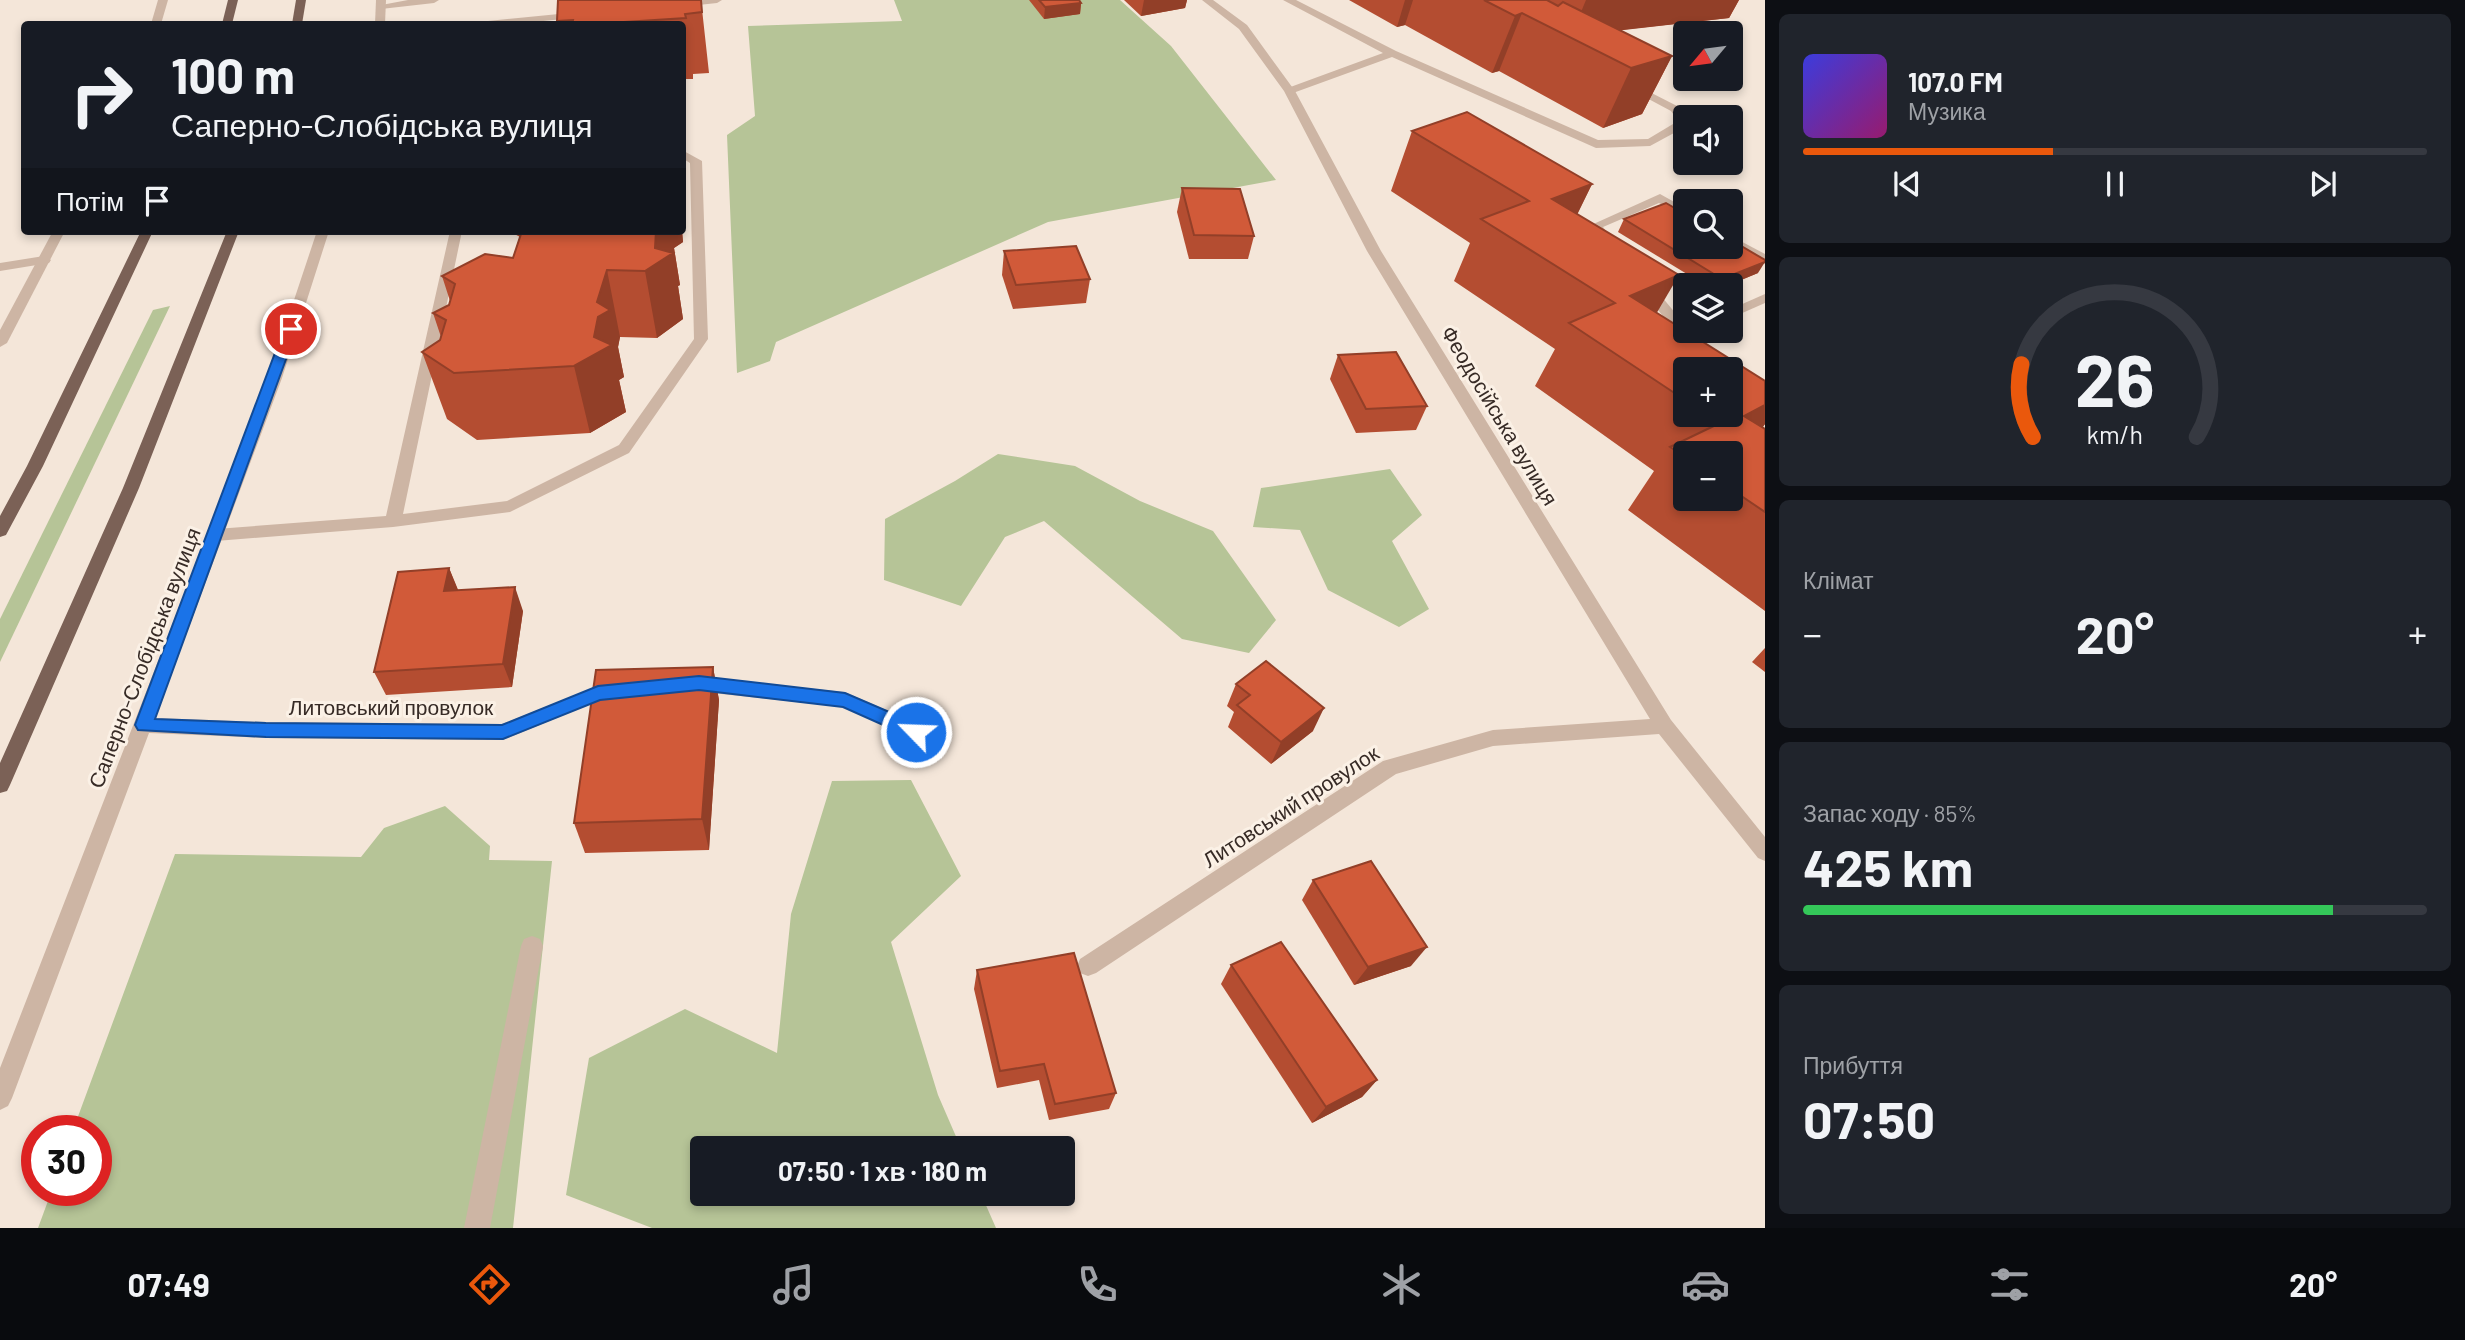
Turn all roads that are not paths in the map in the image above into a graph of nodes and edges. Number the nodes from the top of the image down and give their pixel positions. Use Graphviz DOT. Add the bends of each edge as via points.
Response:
graph roads {
  1 [pos="163,0"];
  2 [pos="233,0"];
  3 [pos="301,0"];
  4 [pos="434,0"];
  5 [pos="717,0"];
  6 [pos="1207,0"];
  7 [pos="1288,0"];
  8 [pos="381,3"];
  9 [pos="663,6"];
  10 [pos="596,13"];
  11 [pos="157,21"];
  12 [pos="228,21"];
  13 [pos="298,21"];
  14 [pos="380,21"];
  15 [pos="517,21"];
  16 [pos="1392,53"];
  17 [pos="1622,81"];
  18 [pos="1289,91"];
  19 [pos="686,155"];
  20 [pos="1673,206"];
  21 [pos="57,235"];
  22 [pos="144,235"];
  23 [pos="231,235"];
  24 [pos="322,235"];
  25 [pos="455,235"];
  26 [pos="1743,247"];
  27 [pos="1620,256"];
  28 [pos="44,260"];
  29 [pos="1765,260"];
  30 [pos="0,267"];
  31 [pos="1636,275"];
  32 [pos="1765,298"];
  33 [pos="1743,308"];
  34 [pos="1673,314"];
  35 [pos="0,342"];
  36 [pos="393,521"];
  37 [pos="0,531"];
  38 [pos="216,535"];
  39 [pos="674,686"];
  40 [pos="636,689"];
  41 [pos="144,725"];
  42 [pos="1664,726"];
  43 [pos="916,732"];
  44 [pos="0,785"];
  45 [pos="1765,852"];
  46 [pos="532,946"];
  47 [pos="1087,966"];
  48 [pos="0,1098"];
  49 [pos="477,1228"];
  1 -- 11 [label="street"];
  2 -- 12 [label="main road"];
  3 -- 13 [label="main road"];
  4 -- 8 [label="street"];
  5 -- 9 [label="street"];
  6 -- 18 [label="street, Феодосійська вулиця" via="1243,27"];
  7 -- 16 [label="street"];
  8 -- 14 [label="street"];
  10 -- 15 [label="street"];
  16 -- 17 [label="street" via="1596,144 1650,142 1685,122 1675,109"];
  16 -- 18 [label="street"];
  18 -- 42 [label="street, Феодосійська вулиця" via="1374,251"];
  19 -- 36 [label="street" via="696,161 701,339 624,449 510,506"];
  20 -- 27 [label="street" via="1660,198 1595,226"];
  21 -- 28 [label="street"];
  22 -- 37 [label="main road"];
  23 -- 44 [label="main road" via="131,488"];
  24 -- 38 [label="street, Саперно-Слобідська вулиця"];
  25 -- 36 [label="street"];
  26 -- 29 [label="street"];
  28 -- 30 [label="street"];
  28 -- 35 [label="street"];
  31 -- 34 [label="street"];
  32 -- 33 [label="street"];
  36 -- 38 [label="street"];
  38 -- 41 [label="street, Саперно-Слобідська вулиця"];
  39 -- 43 [label="street" via="699,683 845,700"];
  40 -- 41 [label="street, Литовський провулок" via="598,693 503,732"];
  41 -- 48 [label="street, Саперно-Слобідська вулиця"];
  42 -- 45 [label="street, Феодосійська вулиця"];
  42 -- 47 [label="street, Литовський провулок" via="1493,738 1390,767"];
  46 -- 49 [label="street"];
}
